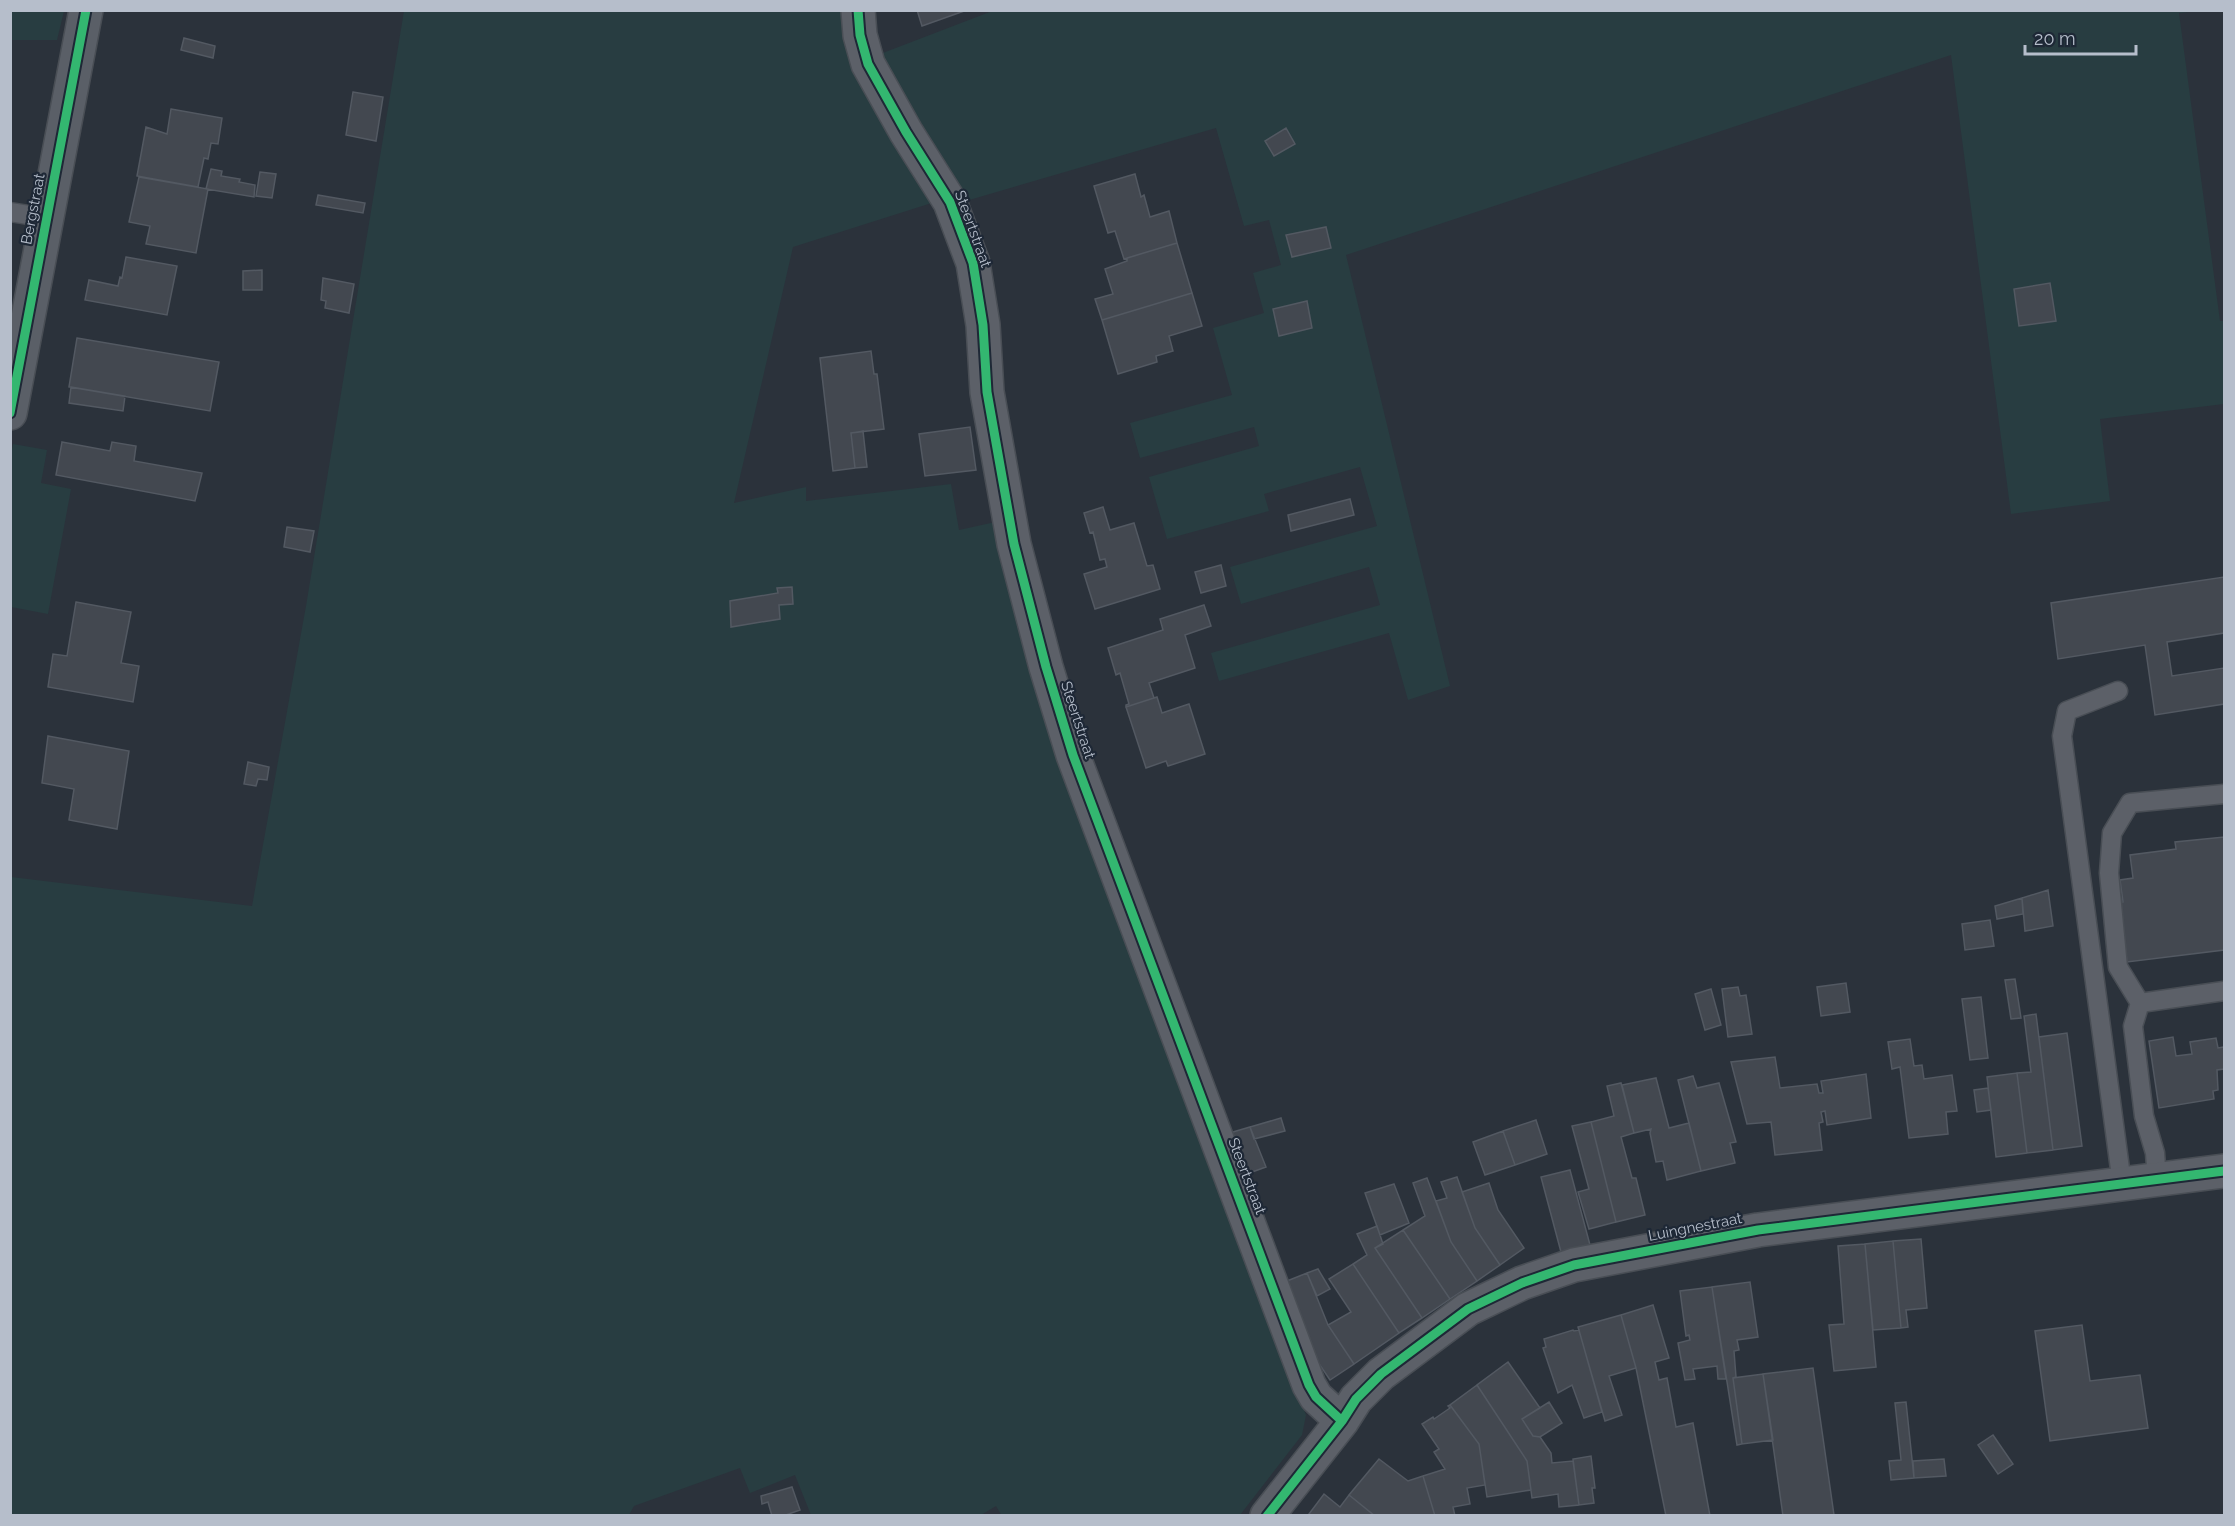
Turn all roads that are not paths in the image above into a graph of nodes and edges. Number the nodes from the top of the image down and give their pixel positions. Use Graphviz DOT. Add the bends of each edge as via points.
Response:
graph roads {
  1 [pos="86,10"];
  2 [pos="858,10"];
  3 [pos="10,212"];
  4 [pos="47,218"];
  5 [pos="10,413"];
  6 [pos="2118,691"];
  7 [pos="2224,794"];
  8 [pos="2224,991"];
  9 [pos="2140,1003"];
  10 [pos="2224,1171"];
  11 [pos="2157,1180"];
  12 [pos="2122,1184"];
  13 [pos="1342,1421"];
  14 [pos="1267,1515"];
  1 -- 4 [label="street, Bergstraat"];
  2 -- 13 [label="street, Steertstraat" via="868,64 950,202 973,263 983,325 987,392 1014,544 1073,755 1309,1385"];
  3 -- 4 [label="lane"];
  4 -- 5 [label="street, Bergstraat"];
  6 -- 12 [label="lane" via="2067,711 2062,736"];
  7 -- 9 [label="lane" via="2130,803 2112,833 2109,873 2118,967"];
  8 -- 9 [label="lane"];
  9 -- 11 [label="lane" via="2133,1026"];
  10 -- 11 [label="street, Luingnestraat"];
  11 -- 12 [label="street, Luingnestraat"];
  12 -- 13 [label="street, Luingnestraat" via="1758,1230 1574,1265 1522,1283 1468,1309 1381,1374 1356,1398"];
  13 -- 14 [label="street, Luingnestraat"];
}
